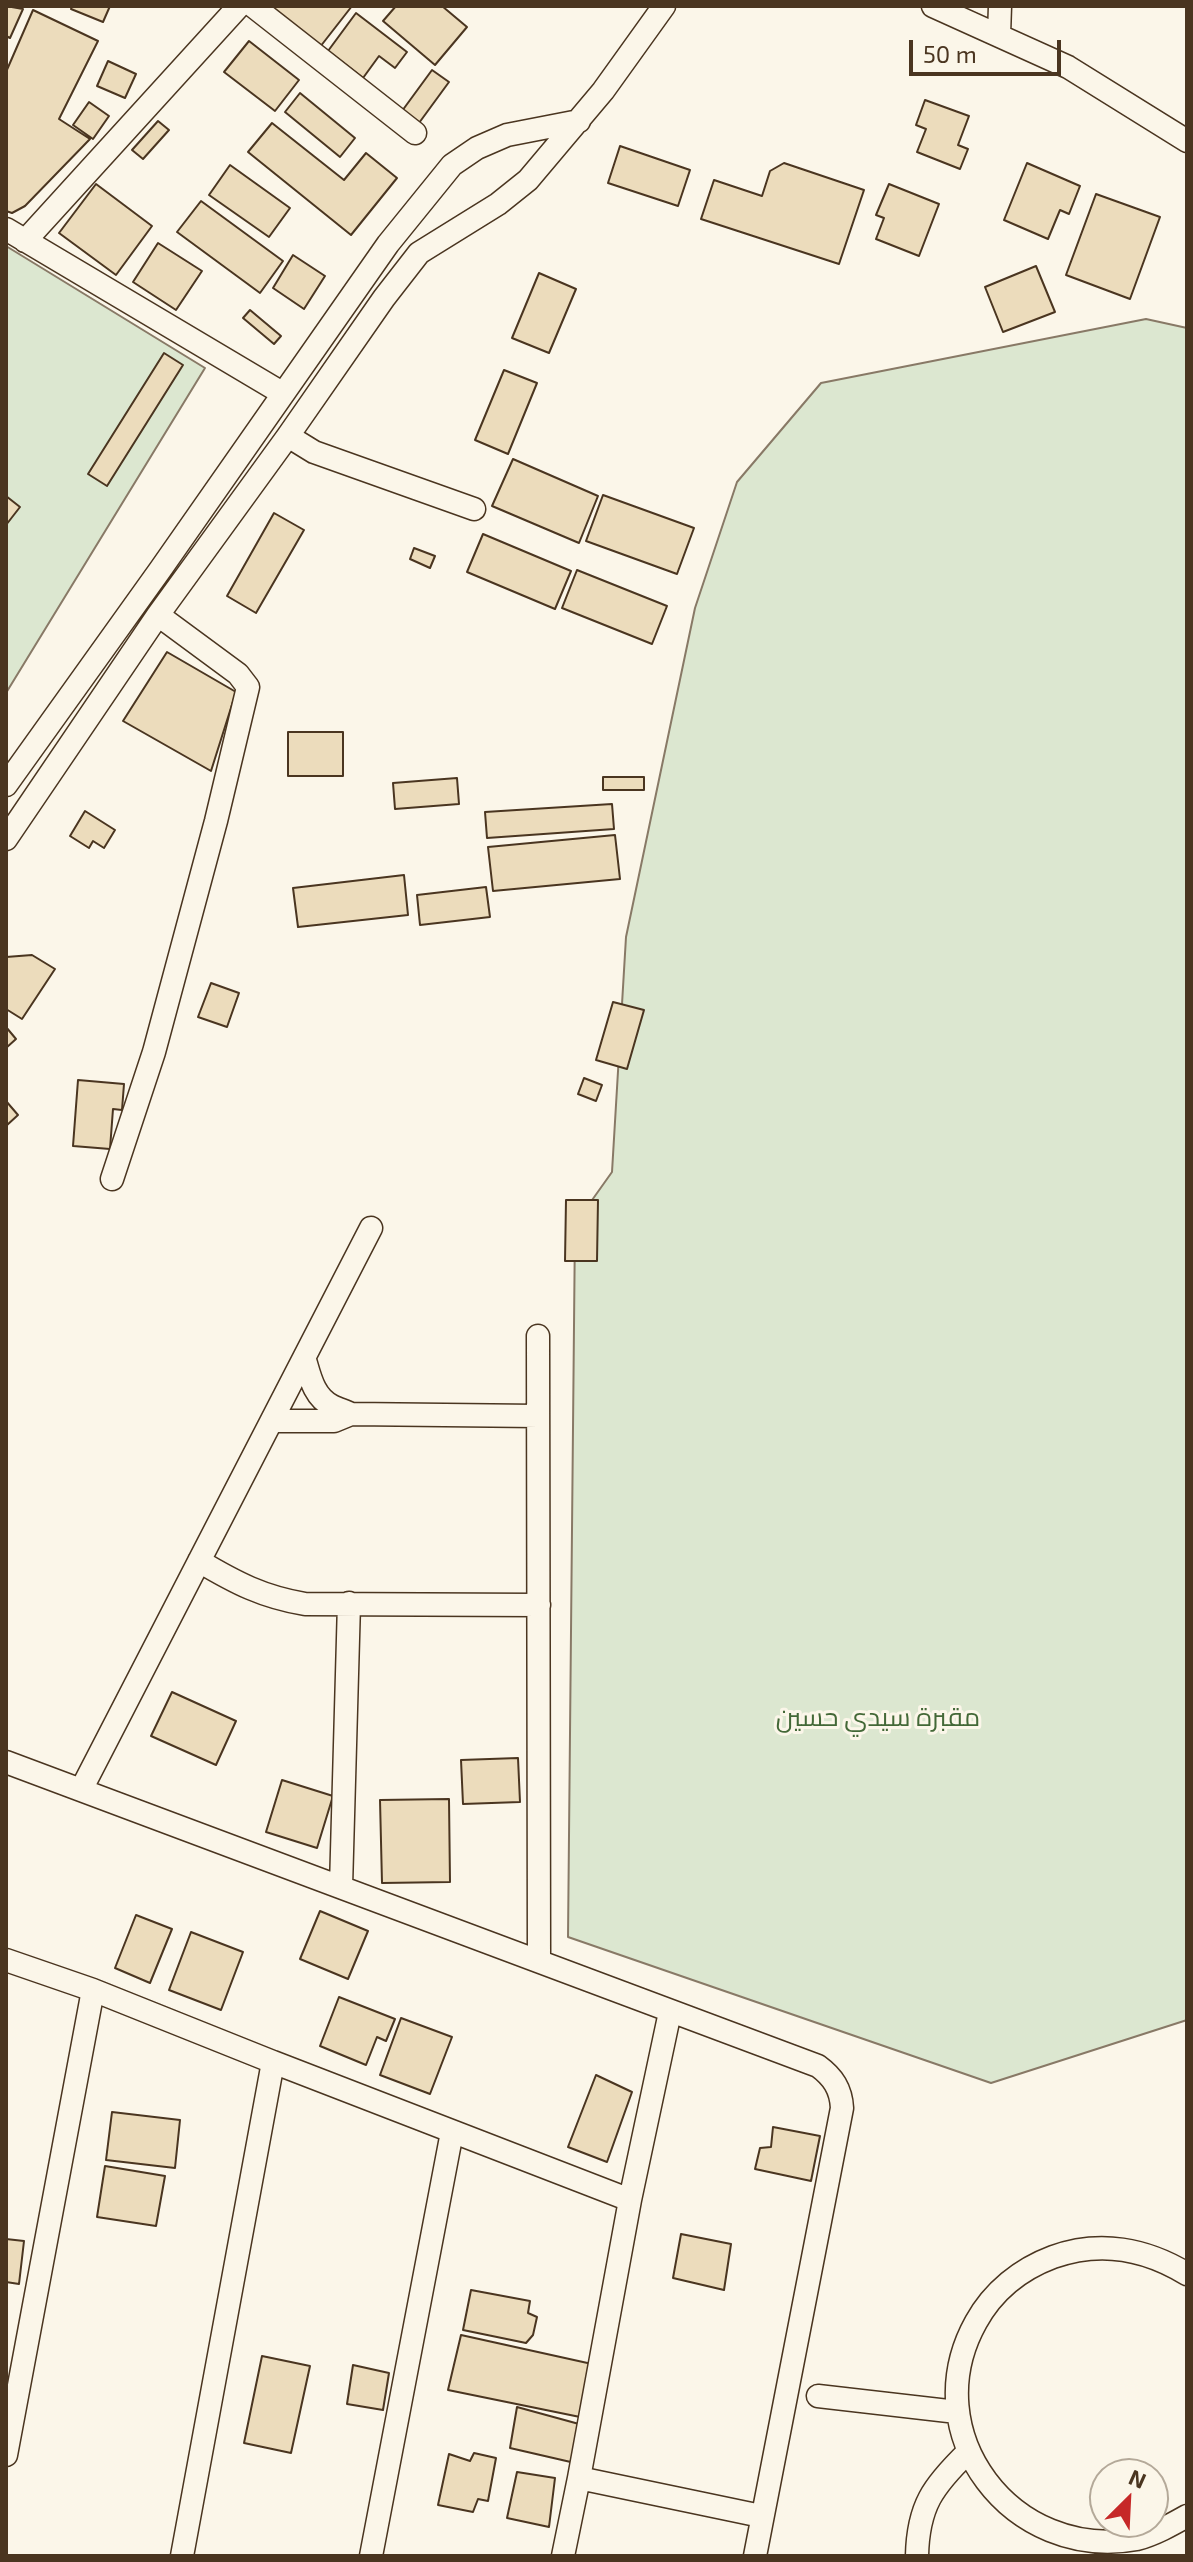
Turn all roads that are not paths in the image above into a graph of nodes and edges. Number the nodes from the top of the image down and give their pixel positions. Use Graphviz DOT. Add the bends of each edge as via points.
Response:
graph roads {
  1 [pos="239,6"];
  2 [pos="253,6"];
  3 [pos="664,6"];
  4 [pos="933,6"];
  5 [pos="1000,6"];
  6 [pos="999,35"];
  7 [pos="579,121"];
  8 [pos="415,133"];
  9 [pos="1187,141"];
  10 [pos="16,235"];
  11 [pos="388,244"];
  12 [pos="419,253"];
  13 [pos="282,393"];
  14 [pos="288,436"];
  15 [pos="474,509"];
  16 [pos="158,615"];
  17 [pos="6,785"];
  18 [pos="6,839"];
  19 [pos="112,1179"];
  20 [pos="371,1228"];
  21 [pos="538,1336"];
  22 [pos="305,1360"];
  23 [pos="351,1414"];
  24 [pos="538,1416"];
  25 [pos="272,1421"];
  26 [pos="199,1561"];
  27 [pos="349,1603"];
  28 [pos="539,1605"];
  29 [pos="6,1762"];
  30 [pos="81,1790"];
  31 [pos="341,1887"];
  32 [pos="6,1960"];
  33 [pos="539,1961"];
  34 [pos="93,1990"];
  35 [pos="670,2012"];
  36 [pos="273,2062"];
  37 [pos="452,2132"];
  38 [pos="630,2200"];
  39 [pos="1187,2274"];
  40 [pos="818,2396"];
  41 [pos="957,2412"];
  42 [pos="968,2452"];
  43 [pos="6,2455"];
  44 [pos="579,2478"];
  45 [pos="761,2516"];
  46 [pos="1187,2516"];
  47 [pos="1109,2549"];
  48 [pos="182,2556"];
  49 [pos="371,2556"];
  50 [pos="563,2556"];
  51 [pos="755,2556"];
  52 [pos="917,2556"];
  1 -- 10 [label="street"];
  2 -- 8 [label="street"];
  3 -- 7 [label="street"];
  4 -- 6 [label="street"];
  5 -- 6 [label="street"];
  6 -- 9 [label="street" via="1068,67"];
  7 -- 11 [label="street" via="507,135 477,148 452,165"];
  7 -- 12 [label="street" via="514,192"];
  10 -- 13 [label="street"];
  11 -- 12 [label="street"];
  11 -- 13 [label="street"];
  12 -- 14 [label="street"];
  13 -- 17 [label="street"];
  14 -- 15 [label="street" via="314,452"];
  14 -- 16 [label="street"];
  16 -- 18 [label="street"];
  16 -- 19 [label="street" via="248,687 154,1052"];
  20 -- 22 [label="street"];
  21 -- 24 [label="street"];
  22 -- 23 [label="street" via="319,1396"];
  22 -- 25 [label="street"];
  23 -- 24 [label="street"];
  23 -- 25 [label="street" via="334,1421"];
  24 -- 28 [label="street"];
  25 -- 26 [label="street"];
  26 -- 27 [label="street" via="280,1600"];
  26 -- 30 [label="street"];
  27 -- 28 [label="street"];
  27 -- 31 [label="street"];
  28 -- 33 [label="street"];
  29 -- 30 [label="street"];
  30 -- 31 [label="street"];
  31 -- 33 [label="street"];
  32 -- 34 [label="street"];
  33 -- 35 [label="street"];
  34 -- 36 [label="street"];
  34 -- 43 [label="street"];
  35 -- 38 [label="street"];
  35 -- 45 [label="street" via="818,2066 836,2084 841,2099"];
  36 -- 37 [label="street"];
  36 -- 48 [label="street"];
  37 -- 38 [label="street"];
  37 -- 49 [label="street"];
  38 -- 44 [label="street"];
  39 -- 41 [label="street" via="1143,2253 1090,2248 1052,2257 1017,2275 989,2302 968,2335 956,2386"];
  40 -- 41 [label="street"];
  41 -- 42 [label="street"];
  42 -- 47 [label="street" via="995,2495 1014,2512 1059,2535"];
  42 -- 52 [label="street" via="927,2499 918,2526"];
  44 -- 45 [label="street"];
  44 -- 50 [label="street"];
  45 -- 51 [label="street"];
  46 -- 47 [label="street"];
}
